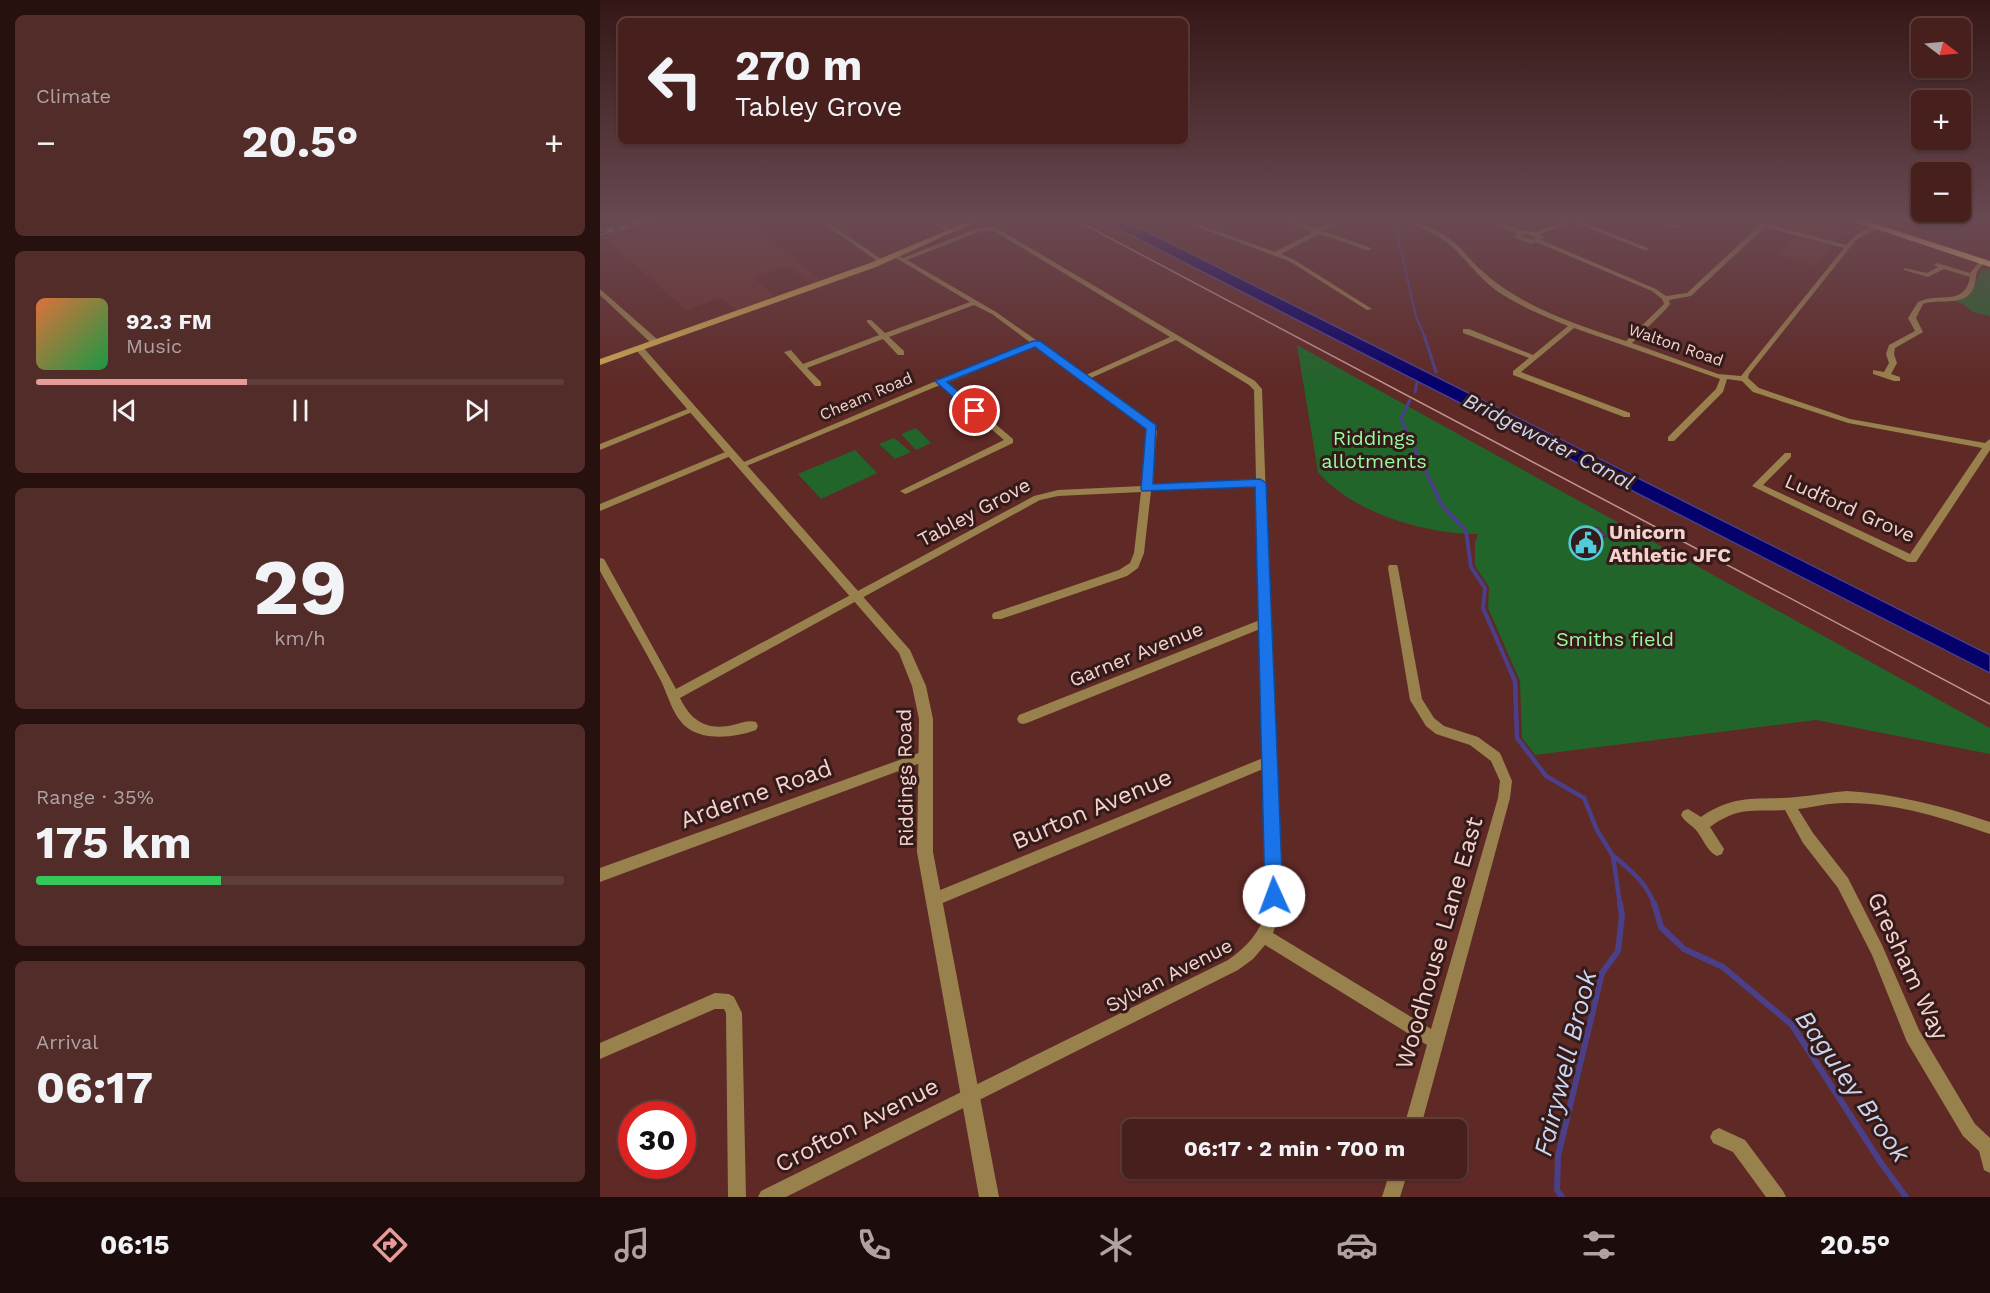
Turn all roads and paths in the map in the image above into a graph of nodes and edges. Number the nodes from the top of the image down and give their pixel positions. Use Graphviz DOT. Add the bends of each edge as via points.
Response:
graph roads {
  1 [pos="845,274"];
  2 [pos="926,274"];
  3 [pos="1071,274"];
  4 [pos="1314,274"];
  5 [pos="1481,274"];
  6 [pos="1618,274"];
  7 [pos="1712,274"];
  8 [pos="1826,274"];
  9 [pos="1966,274"];
  10 [pos="1973,276"];
  11 [pos="600,291"];
  12 [pos="1933,292"];
  13 [pos="1665,298"];
  14 [pos="1942,298"];
  15 [pos="975,302"];
  16 [pos="1369,309"];
  17 [pos="869,321"];
  18 [pos="1573,325"];
  19 [pos="1466,331"];
  20 [pos="884,336"];
  21 [pos="1177,337"];
  22 [pos="655,342"];
  23 [pos="1036,343"];
  24 [pos="1627,344"];
  25 [pos="639,348"];
  26 [pos="788,352"];
  27 [pos="900,353"];
  28 [pos="1533,357"];
  29 [pos="600,362"];
  30 [pos="802,367"];
  31 [pos="1876,372"];
  32 [pos="1886,376"];
  33 [pos="1085,378"];
  34 [pos="1724,378"];
  35 [pos="1744,379"];
  36 [pos="1897,379"];
  37 [pos="940,381"];
  38 [pos="817,384"];
  39 [pos="693,411"];
  40 [pos="1627,415"];
  41 [pos="1671,439"];
  42 [pos="1989,445"];
  43 [pos="600,447"];
  44 [pos="730,453"];
  45 [pos="1788,455"];
  46 [pos="741,465"];
  47 [pos="1260,483"];
  48 [pos="1146,489"];
  49 [pos="904,491"];
  50 [pos="600,508"];
  51 [pos="600,562"];
  52 [pos="1393,568"];
  53 [pos="856,596"];
  54 [pos="997,616"];
  55 [pos="1264,623"];
  56 [pos="673,696"];
  57 [pos="1023,719"];
  58 [pos="752,726"];
  59 [pos="927,755"];
  60 [pos="1269,761"];
  61 [pos="1788,804"];
  62 [pos="1688,815"];
  63 [pos="1701,825"];
  64 [pos="1990,828"];
  65 [pos="1717,849"];
  66 [pos="600,875"];
  67 [pos="933,900"];
  68 [pos="1264,936"];
  69 [pos="1437,1042"];
  70 [pos="600,1051"];
  71 [pos="969,1096"];
  72 [pos="1414,1119"];
  73 [pos="1719,1137"];
  74 [pos="1989,1151"];
  75 [pos="1397,1179"];
  76 [pos="736,1197"];
  77 [pos="767,1197"];
  78 [pos="989,1197"];
  79 [pos="1391,1197"];
  80 [pos="1777,1197"];
  1 -- 22 [label="main road"];
  2 -- 15 [label="street"];
  3 -- 21 [label="street, Sylvan Avenue"];
  4 -- 16 [label="street"];
  5 -- 18 [label="street, Walton Road" via="1499,290"];
  6 -- 13 [label="street"];
  7 -- 13 [label="street" via="1689,296"];
  8 -- 35 [label="street"];
  9 -- 10 [label="street"];
  10 -- 14 [label="street" via="1966,294"];
  11 -- 22 [label="street"];
  12 -- 14 [label="street"];
  13 -- 24 [label="street" via="1665,307"];
  14 -- 32 [label="street" via="1920,303 1912,318 1919,332 1892,347 1893,363"];
  15 -- 20 [label="street"];
  15 -- 23 [label="street"];
  17 -- 20 [label="street"];
  18 -- 24 [label="street, Walton Road"];
  18 -- 28 [label="street"];
  19 -- 28 [label="street"];
  20 -- 27 [label="street"];
  20 -- 30 [label="street"];
  21 -- 33 [label="street"];
  21 -- 47 [label="street, Sylvan Avenue" via="1258,389"];
  22 -- 25 [label="main road"];
  23 -- 33 [label="street"];
  23 -- 37 [label="street, Cheam Road"];
  24 -- 34 [label="street, Walton Road"];
  25 -- 29 [label="main road"];
  25 -- 39 [label="street, Riddings Road"];
  26 -- 30 [label="street"];
  28 -- 40 [label="street" via="1516,372"];
  30 -- 38 [label="street"];
  31 -- 32 [label="street"];
  32 -- 36 [label="street"];
  33 -- 48 [label="street" via="1152,428"];
  34 -- 35 [label="street, Walton Road"];
  34 -- 41 [label="street" via="1720,390"];
  35 -- 42 [label="street, Walton Road" via="1756,390 1848,421"];
  37 -- 46 [label="street, Cheam Road"];
  37 -- 49 [label="street" via="1010,441"];
  39 -- 43 [label="street"];
  39 -- 44 [label="street, Riddings Road"];
  42 -- 45 [label="street, Ludford Grove" via="1912,560 1757,486"];
  44 -- 46 [label="street, Riddings Road"];
  44 -- 50 [label="street"];
  46 -- 53 [label="street, Riddings Road"];
  47 -- 48 [label="street, Tabley Grove"];
  47 -- 55 [label="street, Sylvan Avenue"];
  48 -- 53 [label="street, Tabley Grove" via="1058,493 1037,498"];
  48 -- 54 [label="street" via="1139,553 1129,569"];
  51 -- 56 [label="street"];
  52 -- 69 [label="street, Woodhouse Lane East" via="1416,700 1440,730 1487,749 1502,768 1506,781"];
  53 -- 56 [label="street, Tabley Grove"];
  53 -- 59 [label="street, Riddings Road" via="909,660 922,700"];
  55 -- 57 [label="street, Garner Avenue"];
  55 -- 60 [label="street, Sylvan Avenue"];
  56 -- 58 [label="street" via="683,716 700,728 726,732"];
  59 -- 66 [label="street, Arderne Road"];
  59 -- 67 [label="street, Riddings Road" via="925,852"];
  60 -- 67 [label="street, Burton Avenue"];
  60 -- 68 [label="street, Sylvan Avenue" via="1274,903"];
  61 -- 63 [label="street" via="1734,807"];
  61 -- 64 [label="street" via="1825,798 1870,799"];
  61 -- 74 [label="street, Gresham Way" via="1808,838 1843,883 1913,1036 1969,1130"];
  62 -- 63 [label="street"];
  63 -- 65 [label="street"];
  67 -- 71 [label="street, Riddings Road"];
  68 -- 69 [label="street"];
  68 -- 71 [label="street, Sylvan Avenue" via="1233,965"];
  69 -- 72 [label="street, Woodhouse Lane East"];
  70 -- 76 [label="street" via="715,1001 729,1002 734,1013"];
  71 -- 77 [label="street, Crofton Avenue"];
  71 -- 78 [label="street, Riddings Road"];
  73 -- 80 [label="street" via="1739,1146"];
  75 -- 79 [label="street"];
}
